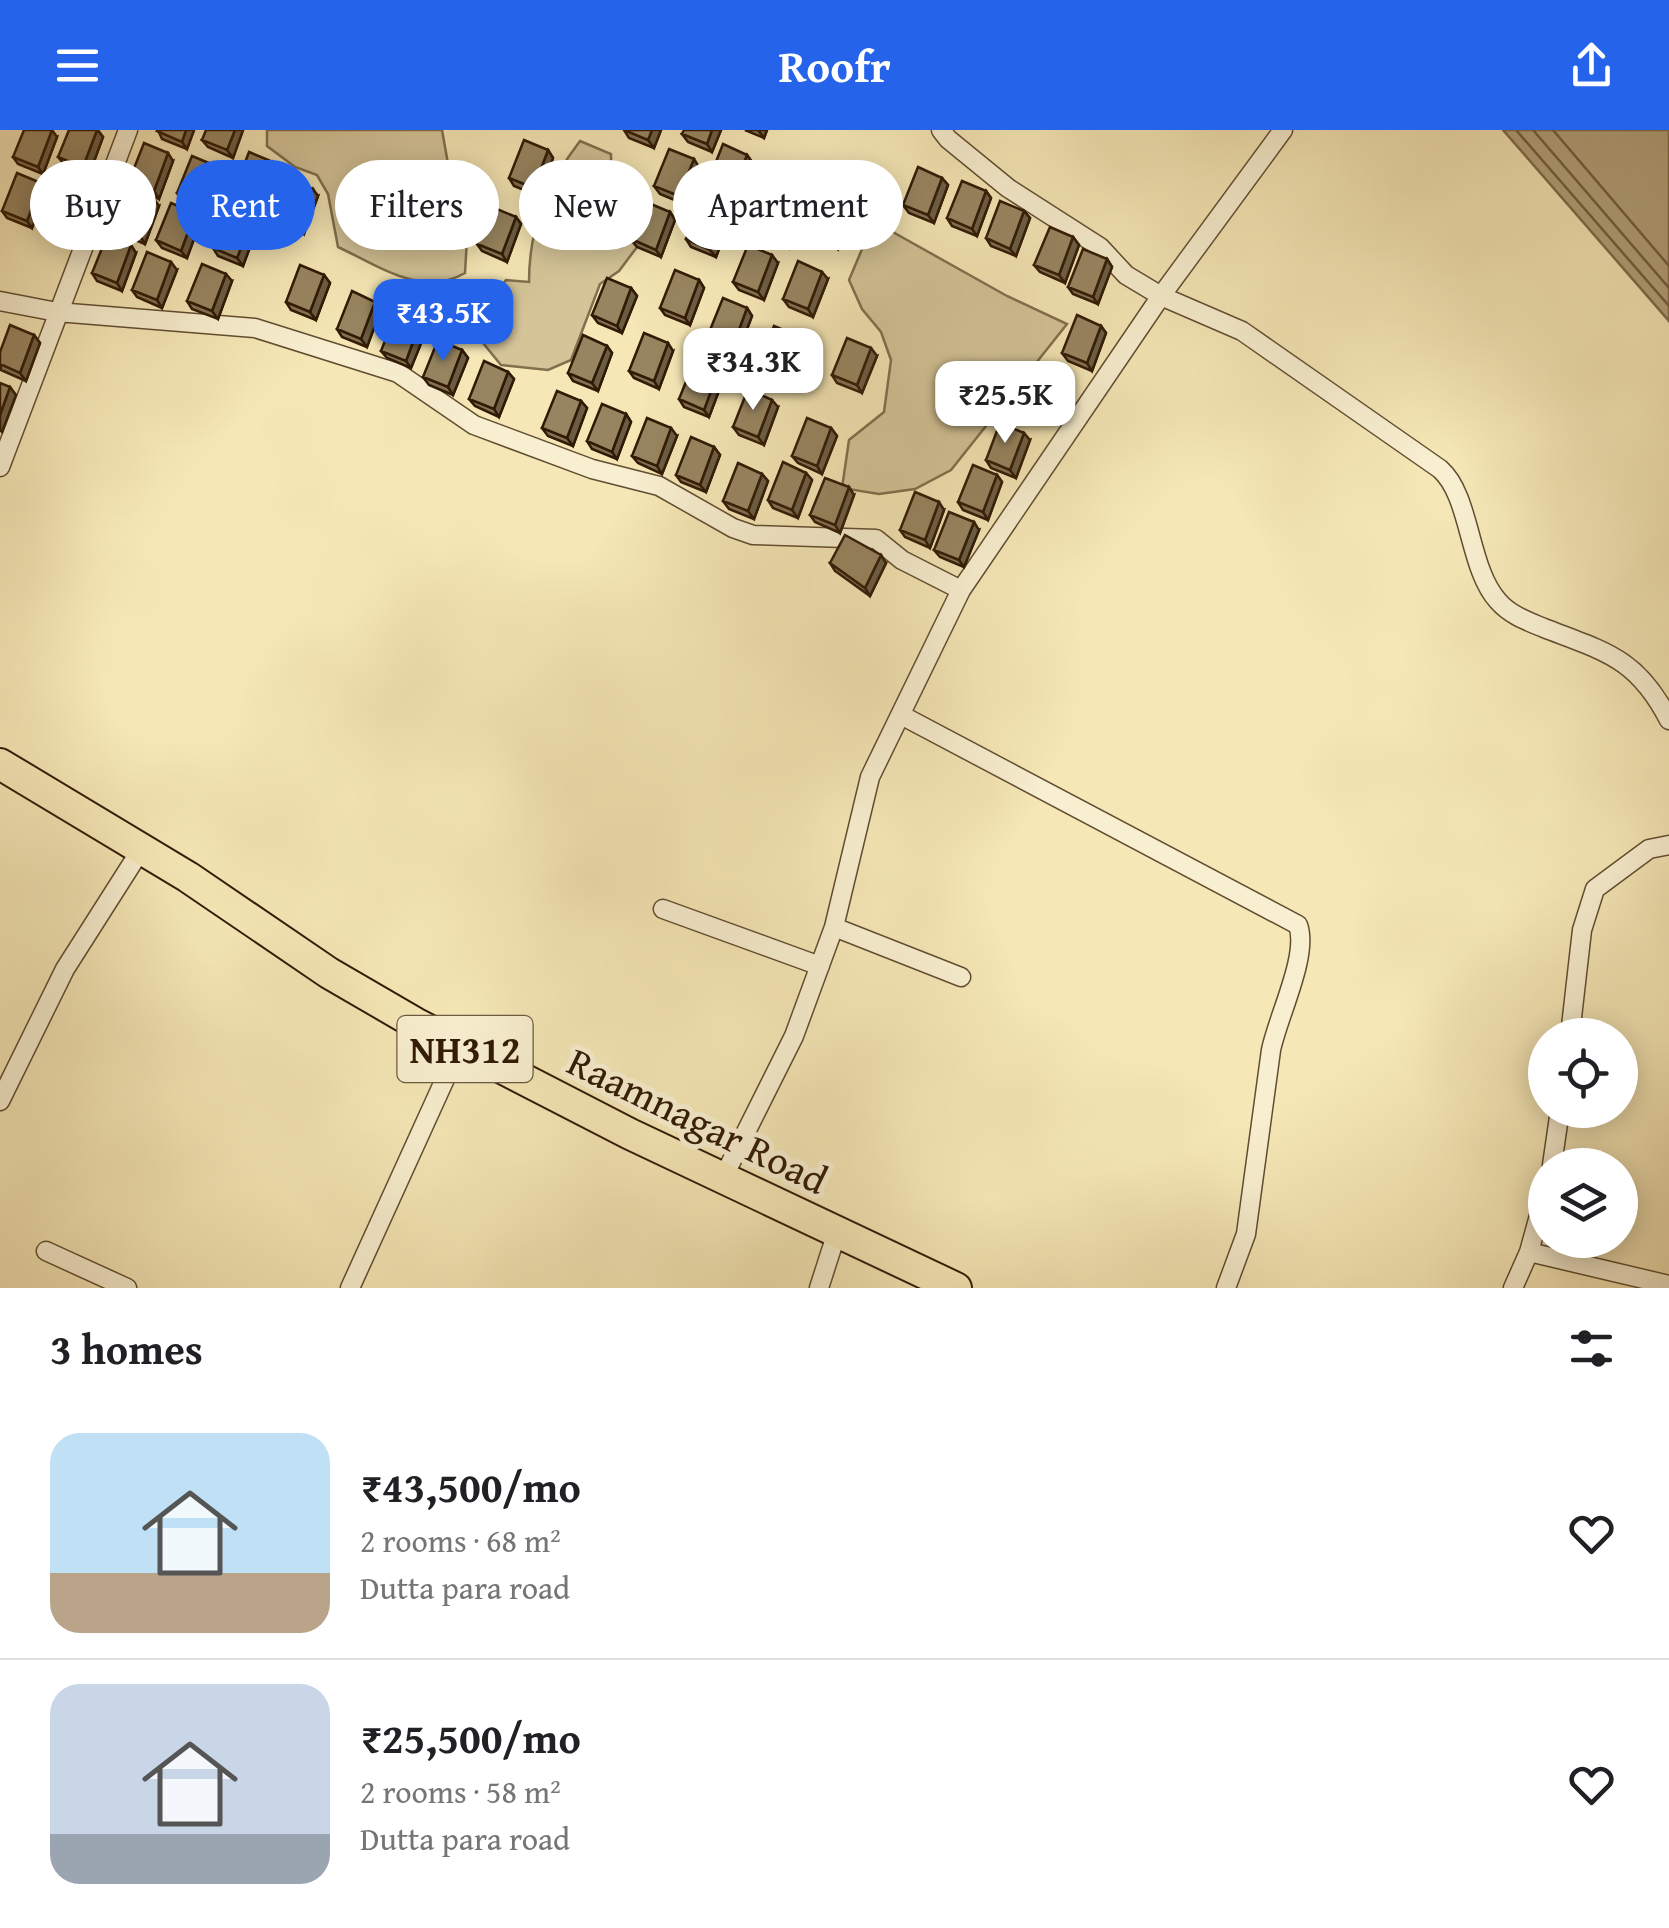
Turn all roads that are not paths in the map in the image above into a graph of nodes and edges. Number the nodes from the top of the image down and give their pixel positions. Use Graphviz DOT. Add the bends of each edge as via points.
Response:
graph roads {
  1 [pos="128,130"];
  2 [pos="941,130"];
  3 [pos="1283,130"];
  4 [pos="1160,296"];
  5 [pos="0,302"];
  6 [pos="57,312"];
  7 [pos="4,442"];
  8 [pos="0,467"];
  9 [pos="961,590"];
  10 [pos="901,716"];
  11 [pos="1669,720"];
  12 [pos="0,764"];
  13 [pos="1669,844"];
  14 [pos="142,848"];
  15 [pos="662,909"];
  16 [pos="834,928"];
  17 [pos="820,966"];
  18 [pos="961,978"];
  19 [pos="1572,1018"];
  20 [pos="460,1046"];
  21 [pos="0,1100"];
  22 [pos="724,1176"];
  23 [pos="837,1232"];
  24 [pos="46,1251"];
  25 [pos="1528,1254"];
  26 [pos="1554,1258"];
  27 [pos="1669,1285"];
  28 [pos="127,1288"];
  29 [pos="350,1288"];
  30 [pos="819,1288"];
  31 [pos="956,1288"];
  32 [pos="1226,1288"];
  33 [pos="1513,1288"];
  1 -- 6 [label="street"];
  2 -- 4 [label="street" via="1008,188 1077,229 1126,275"];
  3 -- 4 [label="street"];
  4 -- 9 [label="street"];
  4 -- 11 [label="street" via="1242,331 1440,469 1456,487 1496,600 1516,617 1631,667 1653,689"];
  5 -- 6 [label="street"];
  6 -- 7 [label="street"];
  6 -- 9 [label="street" via="255,328 398,374 474,424 592,469 659,486 733,528 753,535 876,539"];
  7 -- 8 [label="street"];
  9 -- 10 [label="street"];
  10 -- 16 [label="street" via="862,799"];
  10 -- 32 [label="street" via="1298,925 1300,954 1271,1050 1246,1234"];
  12 -- 14 [label="highway, Raamnagar Road / NH312"];
  13 -- 19 [label="street" via="1649,849 1596,889 1582,930"];
  14 -- 20 [label="highway, Raamnagar Road / NH312" via="328,973"];
  14 -- 21 [label="street" via="65,969"];
  15 -- 17 [label="street"];
  16 -- 17 [label="street"];
  16 -- 18 [label="street"];
  17 -- 22 [label="street" via="794,1036"];
  20 -- 22 [label="highway, Raamnagar Road / NH312"];
  20 -- 29 [label="street"];
  22 -- 23 [label="highway, Raamnagar Road / NH312"];
  23 -- 30 [label="street"];
  23 -- 31 [label="highway, Raamnagar Road / NH312"];
  24 -- 28 [label="street"];
  25 -- 33 [label="street"];
  26 -- 27 [label="street"];
}
